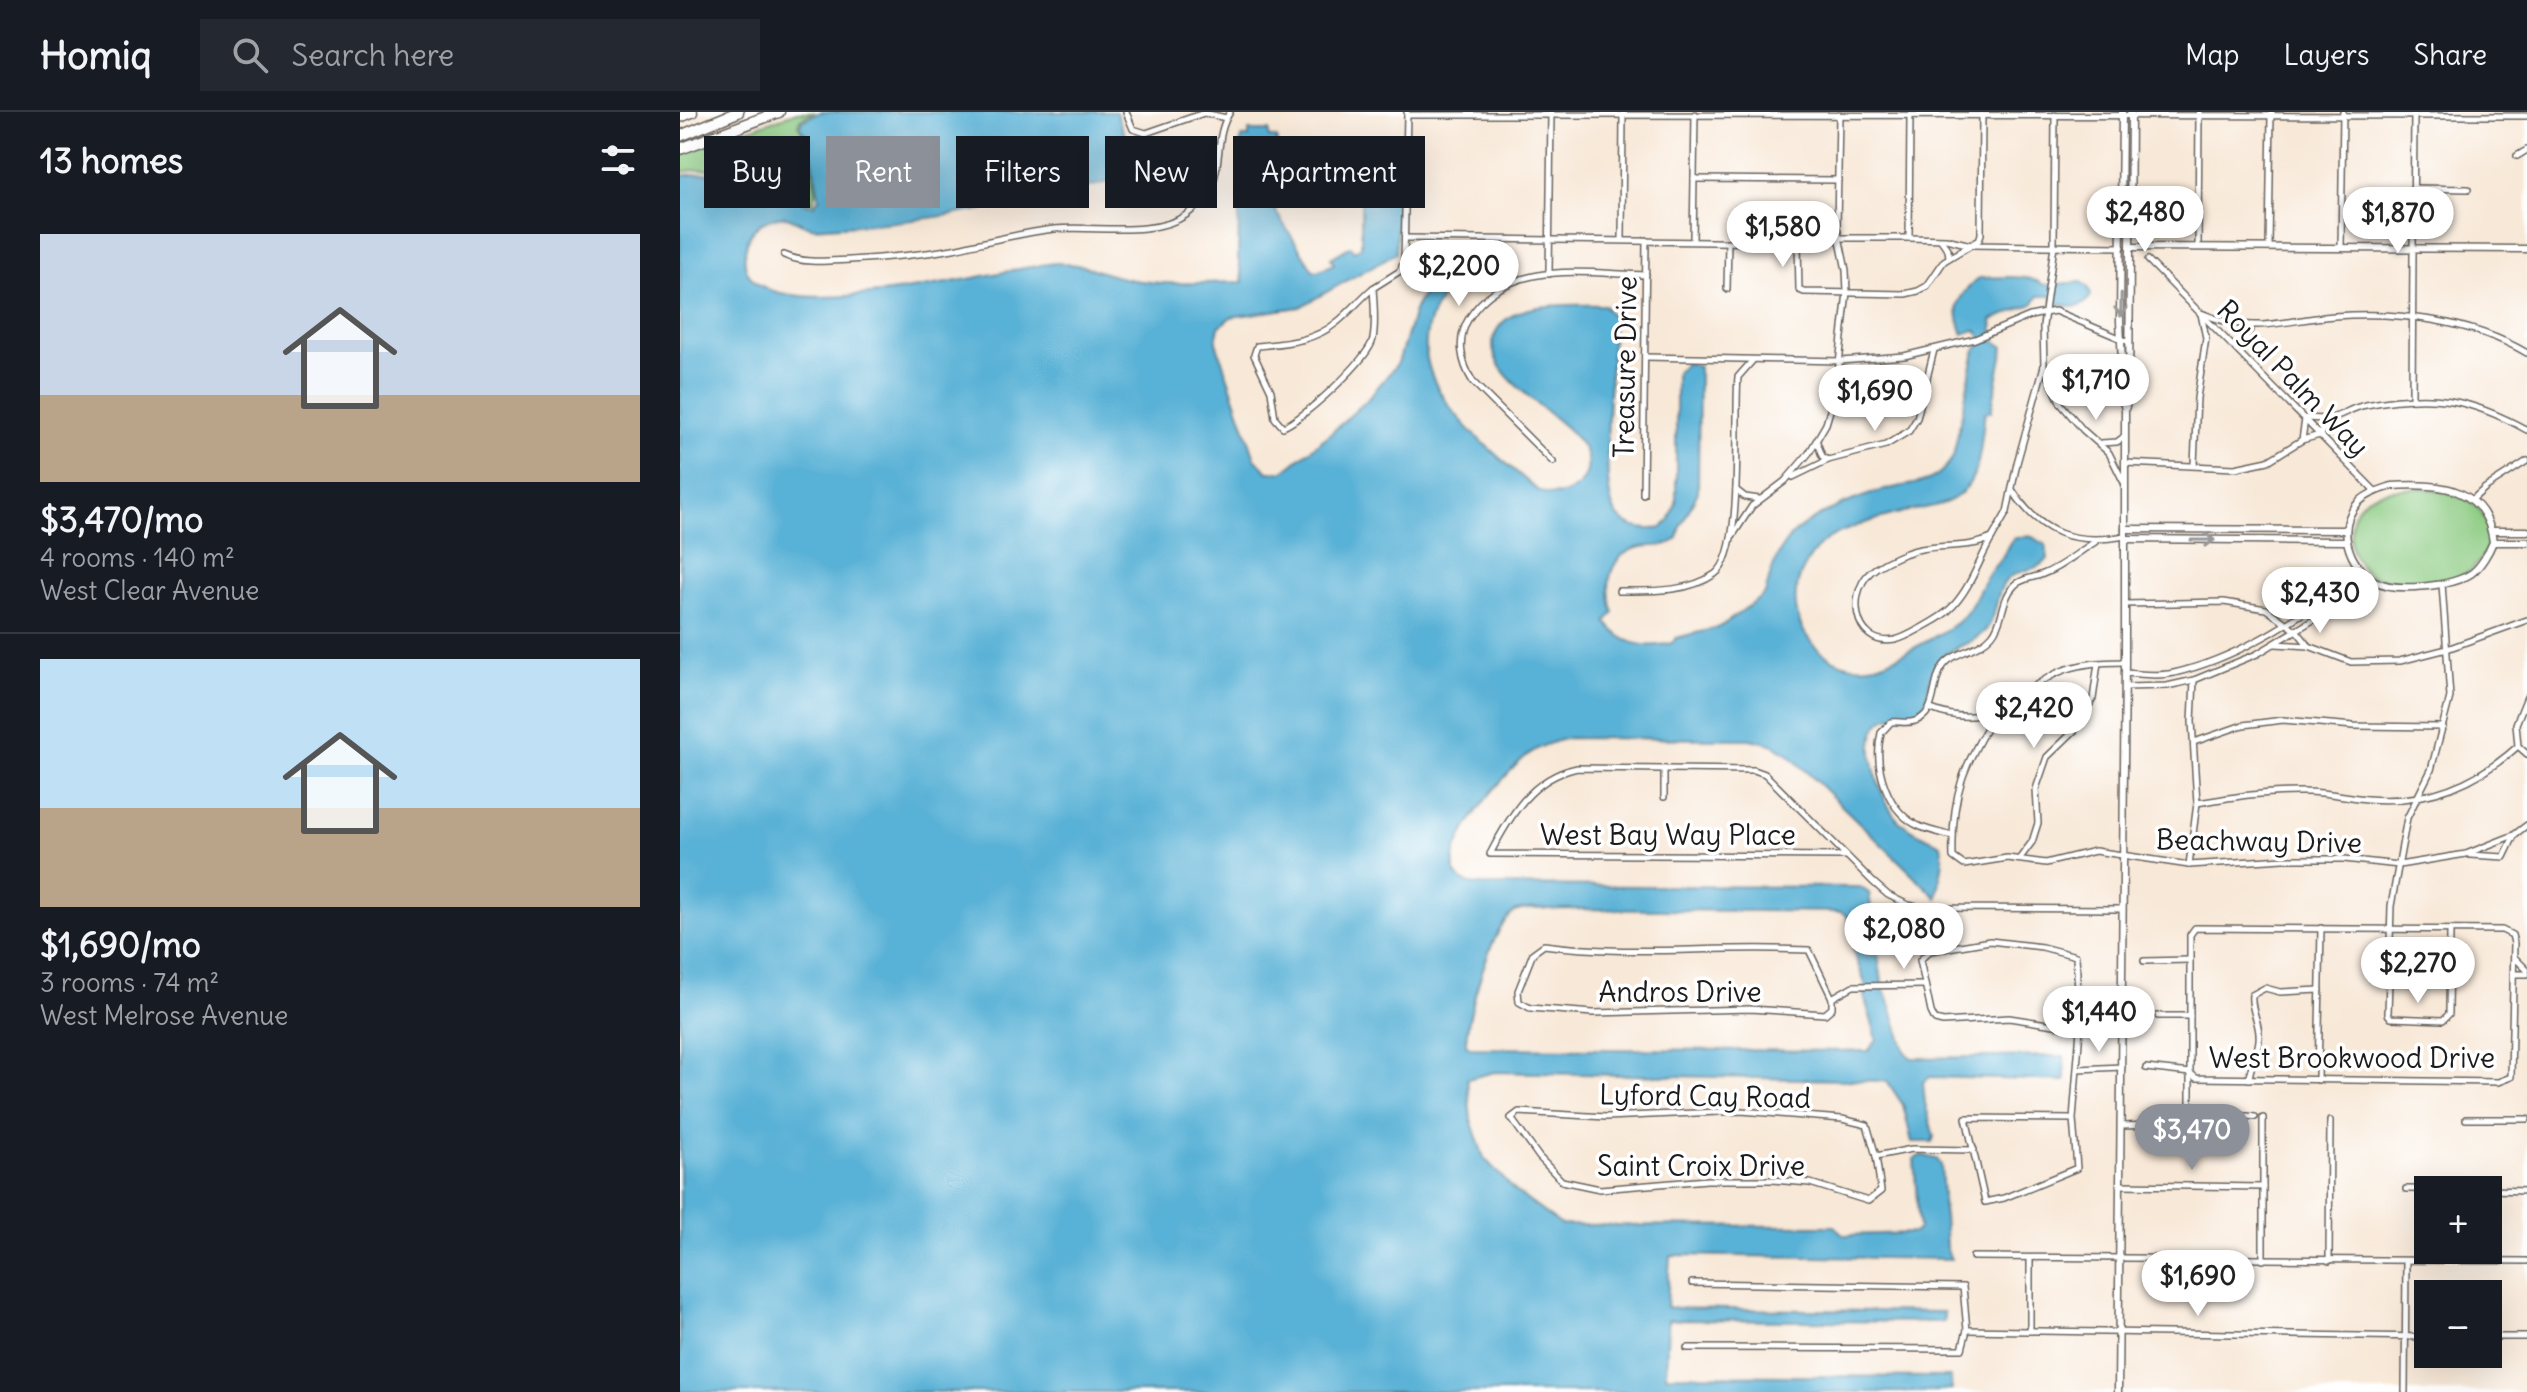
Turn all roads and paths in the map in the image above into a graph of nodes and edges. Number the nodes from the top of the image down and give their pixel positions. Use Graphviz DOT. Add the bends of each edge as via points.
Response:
graph roads {
  1 [pos="692,112"];
  2 [pos="738,112"];
  3 [pos="779,112"];
  4 [pos="1126,112"];
  5 [pos="1230,112"];
  6 [pos="1551,113"];
  7 [pos="1407,114"];
  8 [pos="1623,114"];
  9 [pos="1695,114"];
  10 [pos="1839,114"];
  11 [pos="2122,114"];
  12 [pos="2131,114"];
  13 [pos="2199,114"];
  14 [pos="2271,114"];
  15 [pos="2343,114"];
  16 [pos="2414,114"];
  17 [pos="2486,114"];
  18 [pos="1910,115"];
  19 [pos="1982,115"];
  20 [pos="2055,115"];
  21 [pos="2527,116"];
  22 [pos="680,117"];
  23 [pos="1226,118"];
  24 [pos="680,136"];
  25 [pos="680,149"];
  26 [pos="2527,150"];
  27 [pos="2517,156"];
  28 [pos="1694,179"];
  29 [pos="1838,180"];
  30 [pos="2413,188"];
  31 [pos="2468,189"];
  32 [pos="1405,238"];
  33 [pos="1840,238"];
  34 [pos="1909,238"];
  35 [pos="1549,239"];
  36 [pos="1941,239"];
  37 [pos="1622,240"];
  38 [pos="1646,240"];
  39 [pos="1693,241"];
  40 [pos="1728,242"];
  41 [pos="1798,243"];
  42 [pos="1971,245"];
  43 [pos="2054,246"];
  44 [pos="2198,246"];
  45 [pos="2121,247"];
  46 [pos="2130,247"];
  47 [pos="2269,247"];
  48 [pos="2341,248"];
  49 [pos="2412,248"];
  50 [pos="2527,249"];
  51 [pos="784,255"];
  52 [pos="1949,257"];
  53 [pos="2148,260"];
  54 [pos="1549,274"];
  55 [pos="1646,275"];
  56 [pos="1373,288"];
  57 [pos="1727,289"];
  58 [pos="1847,292"];
  59 [pos="2045,312"];
  60 [pos="2201,313"];
  61 [pos="2413,318"];
  62 [pos="2252,325"];
  63 [pos="2121,338"];
  64 [pos="2129,342"];
  65 [pos="1934,350"];
  66 [pos="2240,353"];
  67 [pos="2527,353"];
  68 [pos="1645,357"];
  69 [pos="1754,360"];
  70 [pos="1841,361"];
  71 [pos="2044,366"];
  72 [pos="2412,398"];
  73 [pos="2125,410"];
  74 [pos="2305,418"];
  75 [pos="2328,418"];
  76 [pos="2527,430"];
  77 [pos="2320,435"];
  78 [pos="2125,436"];
  79 [pos="2302,440"];
  80 [pos="1816,441"];
  81 [pos="2100,443"];
  82 [pos="1828,460"];
  83 [pos="2527,461"];
  84 [pos="1553,462"];
  85 [pos="2125,463"];
  86 [pos="2194,464"];
  87 [pos="1785,481"];
  88 [pos="2125,486"];
  89 [pos="1735,489"];
  90 [pos="2013,490"];
  91 [pos="2375,491"];
  92 [pos="1643,494"];
  93 [pos="1760,499"];
  94 [pos="2473,499"];
  95 [pos="2026,510"];
  96 [pos="2007,512"];
  97 [pos="2346,530"];
  98 [pos="2491,531"];
  99 [pos="2527,531"];
  100 [pos="1733,535"];
  101 [pos="2125,535"];
  102 [pos="1992,538"];
  103 [pos="2346,541"];
  104 [pos="2095,542"];
  105 [pos="2493,542"];
  106 [pos="2527,542"];
  107 [pos="2365,572"];
  108 [pos="2376,582"];
  109 [pos="2442,584"];
  110 [pos="1619,591"];
  111 [pos="2125,604"];
  112 [pos="2527,620"];
  113 [pos="2287,624"];
  114 [pos="2297,631"];
  115 [pos="2274,644"];
  116 [pos="2309,646"];
  117 [pos="2447,649"];
  118 [pos="2125,662"];
  119 [pos="2098,663"];
  120 [pos="2125,673"];
  121 [pos="2194,680"];
  122 [pos="2125,687"];
  123 [pos="2527,697"];
  124 [pos="1931,709"];
  125 [pos="1997,711"];
  126 [pos="2443,727"];
  127 [pos="2194,742"];
  128 [pos="2518,746"];
  129 [pos="2527,754"];
  130 [pos="1664,769"];
  131 [pos="2419,795"];
  132 [pos="1664,797"];
  133 [pos="2197,803"];
  134 [pos="2527,825"];
  135 [pos="2514,835"];
  136 [pos="1952,836"];
  137 [pos="2466,854"];
  138 [pos="1846,856"];
  139 [pos="2123,856"];
  140 [pos="2020,858"];
  141 [pos="2189,865"];
  142 [pos="2399,865"];
  143 [pos="2122,909"];
  144 [pos="2321,928"];
  145 [pos="2389,929"];
  146 [pos="2450,931"];
  147 [pos="2514,957"];
  148 [pos="2190,960"];
  149 [pos="2144,961"];
  150 [pos="2527,972"];
  151 [pos="2514,974"];
  152 [pos="1925,985"];
  153 [pos="2320,990"];
  154 [pos="1832,998"];
  155 [pos="2158,1016"];
  156 [pos="2190,1016"];
  157 [pos="2080,1029"];
  158 [pos="2122,1067"];
  159 [pos="2146,1068"];
  160 [pos="2078,1069"];
  161 [pos="2190,1073"];
  162 [pos="2249,1079"];
  163 [pos="2318,1080"];
  164 [pos="2255,1117"];
  165 [pos="1511,1118"];
  166 [pos="2263,1118"];
  167 [pos="2073,1119"];
  168 [pos="2466,1119"];
  169 [pos="2527,1119"];
  170 [pos="2330,1121"];
  171 [pos="2190,1124"];
  172 [pos="2122,1126"];
  173 [pos="1974,1150"];
  174 [pos="1876,1156"];
  175 [pos="2120,1185"];
  176 [pos="2263,1187"];
  177 [pos="2406,1189"];
  178 [pos="2414,1189"];
  179 [pos="2502,1190"];
  180 [pos="2527,1191"];
  181 [pos="1973,1257"];
  182 [pos="2030,1258"];
  183 [pos="2120,1259"];
  184 [pos="2263,1260"];
  185 [pos="2329,1261"];
  186 [pos="2406,1261"];
  187 [pos="2527,1261"];
  188 [pos="1692,1283"];
  189 [pos="1967,1330"];
  190 [pos="2030,1330"];
  191 [pos="2119,1331"];
  192 [pos="2406,1337"];
  193 [pos="2414,1337"];
  194 [pos="2502,1337"];
  195 [pos="2527,1337"];
  196 [pos="1687,1348"];
  197 [pos="2118,1392"];
  198 [pos="2405,1392"];
  1 -- 22 [label="highway"];
  2 -- 24 [label="highway"];
  3 -- 25 [label="highway"];
  4 -- 23 [label="street" via="1133,129 1146,133 1204,113"];
  5 -- 23 [label="street"];
  6 -- 7 [label="street"];
  6 -- 8 [label="street"];
  6 -- 35 [label="street"];
  7 -- 32 [label="street"];
  8 -- 9 [label="street"];
  8 -- 37 [label="street, Treasure Drive"];
  9 -- 10 [label="street"];
  9 -- 28 [label="street"];
  10 -- 18 [label="street"];
  10 -- 29 [label="street"];
  11 -- 12 [label="street"];
  11 -- 20 [label="street"];
  11 -- 45 [label="street"];
  12 -- 13 [label="street"];
  12 -- 46 [label="street"];
  13 -- 14 [label="street"];
  13 -- 44 [label="street"];
  14 -- 15 [label="street"];
  14 -- 47 [label="street"];
  15 -- 16 [label="street"];
  15 -- 48 [label="street"];
  16 -- 17 [label="street"];
  16 -- 30 [label="street"];
  17 -- 21 [label="street"];
  18 -- 19 [label="street"];
  18 -- 34 [label="street"];
  19 -- 20 [label="street"];
  19 -- 42 [label="street" via="1981,234"];
  20 -- 43 [label="street"];
  23 -- 51 [label="street" via="1213,183 1195,208 1177,221 1140,228 1053,229 886,258 824,261"];
  26 -- 27 [label="street"];
  28 -- 29 [label="street"];
  28 -- 39 [label="street"];
  29 -- 33 [label="street"];
  30 -- 31 [label="street"];
  30 -- 49 [label="street"];
  32 -- 35 [label="street"];
  32 -- 56 [label="street" via="1403,268"];
  33 -- 34 [label="street"];
  33 -- 41 [label="street"];
  33 -- 58 [label="street"];
  34 -- 36 [label="street"];
  35 -- 37 [label="street"];
  35 -- 54 [label="street"];
  36 -- 42 [label="street"];
  36 -- 52 [label="street"];
  37 -- 38 [label="street"];
  38 -- 39 [label="street"];
  38 -- 55 [label="street, Treasure Drive"];
  39 -- 40 [label="street"];
  40 -- 41 [label="street"];
  40 -- 57 [label="street"];
  41 -- 58 [label="street" via="1799,290"];
  42 -- 43 [label="street"];
  42 -- 52 [label="street"];
  43 -- 45 [label="street"];
  43 -- 59 [label="street"];
  44 -- 46 [label="street"];
  44 -- 47 [label="street"];
  45 -- 46 [label="street"];
  45 -- 63 [label="street, one-way"];
  46 -- 64 [label="street"];
  47 -- 48 [label="street"];
  48 -- 49 [label="street"];
  49 -- 50 [label="street"];
  49 -- 61 [label="street"];
  52 -- 58 [label="street" via="1918,291"];
  53 -- 60 [label="street, Royal Palm Way"];
  54 -- 55 [label="street"];
  54 -- 84 [label="street" via="1509,282 1486,298 1467,322 1461,347 1466,371 1479,390"];
  55 -- 68 [label="street, Treasure Drive"];
  56 -- 56 [label="street" via="1371,345 1326,394 1283,427 1275,418 1271,391 1254,355 1257,346 1293,343 1323,332"];
  58 -- 70 [label="street"];
  59 -- 63 [label="street" via="2066,314"];
  59 -- 65 [label="street"];
  59 -- 71 [label="street"];
  60 -- 62 [label="street" via="2226,324"];
  60 -- 66 [label="street, Royal Palm Way"];
  60 -- 86 [label="street" via="2206,338"];
  61 -- 62 [label="street" via="2334,316"];
  61 -- 67 [label="street" via="2463,326"];
  61 -- 72 [label="street"];
  62 -- 66 [label="street"];
  63 -- 64 [label="street"];
  63 -- 73 [label="street"];
  64 -- 73 [label="street"];
  65 -- 70 [label="street"];
  65 -- 82 [label="street" via="1909,431 1886,445"];
  66 -- 74 [label="street, Royal Palm Way"];
  68 -- 69 [label="street"];
  68 -- 92 [label="street, Treasure Drive"];
  69 -- 70 [label="street"];
  69 -- 89 [label="street" via="1738,377"];
  70 -- 80 [label="street" via="1832,408"];
  71 -- 81 [label="street" via="2061,404"];
  71 -- 90 [label="street"];
  72 -- 75 [label="street" via="2363,405"];
  72 -- 76 [label="street" via="2458,400"];
  73 -- 78 [label="street"];
  74 -- 75 [label="street"];
  74 -- 77 [label="street, Royal Palm Way"];
  74 -- 79 [label="street"];
  75 -- 77 [label="street"];
  77 -- 79 [label="street"];
  77 -- 91 [label="street, Royal Palm Way"];
  78 -- 81 [label="street"];
  78 -- 85 [label="street"];
  79 -- 86 [label="street" via="2249,466"];
  80 -- 82 [label="street"];
  80 -- 87 [label="street"];
  81 -- 88 [label="street"];
  82 -- 87 [label="street"];
  83 -- 94 [label="street"];
  85 -- 86 [label="street"];
  85 -- 88 [label="street"];
  87 -- 93 [label="street"];
  88 -- 101 [label="street"];
  89 -- 93 [label="street"];
  89 -- 100 [label="street"];
  90 -- 95 [label="street"];
  90 -- 96 [label="street"];
  91 -- 94 [label="street" via="2420,486"];
  91 -- 97 [label="street" via="2355,508"];
  93 -- 100 [label="street"];
  94 -- 98 [label="street"];
  95 -- 96 [label="street"];
  95 -- 104 [label="street" via="2054,531"];
  96 -- 102 [label="street"];
  97 -- 101 [label="street"];
  97 -- 103 [label="street"];
  98 -- 99 [label="street"];
  98 -- 105 [label="street"];
  100 -- 110 [label="street" via="1726,562 1701,582 1659,591"];
  101 -- 103 [label="street, one-way"];
  101 -- 104 [label="street"];
  101 -- 111 [label="street"];
  102 -- 102 [label="street" via="1964,547 1919,549 1877,567 1858,589 1860,624 1877,638 1896,640 1936,620 1966,589"];
  103 -- 107 [label="street"];
  104 -- 124 [label="street" via="2057,568 2016,584 1991,636 1942,668"];
  105 -- 106 [label="street"];
  105 -- 109 [label="street" via="2473,572"];
  107 -- 108 [label="street"];
  107 -- 113 [label="street"];
  108 -- 109 [label="street"];
  108 -- 114 [label="street"];
  109 -- 117 [label="street"];
  111 -- 113 [label="street" via="2224,602 2266,609"];
  111 -- 118 [label="street"];
  112 -- 117 [label="street"];
  113 -- 114 [label="street"];
  113 -- 120 [label="street" via="2172,674"];
  114 -- 115 [label="street"];
  114 -- 116 [label="street"];
  115 -- 116 [label="street"];
  115 -- 121 [label="street"];
  116 -- 117 [label="street" via="2351,662 2400,661"];
  117 -- 126 [label="street" via="2450,697"];
  118 -- 119 [label="street"];
  118 -- 120 [label="street"];
  119 -- 125 [label="street" via="2057,673"];
  119 -- 140 [label="street" via="2093,699 2075,730 2047,757 2036,789 2038,823"];
  120 -- 122 [label="street"];
  121 -- 122 [label="street"];
  121 -- 127 [label="street"];
  122 -- 139 [label="street"];
  123 -- 128 [label="street" via="2516,724"];
  124 -- 125 [label="street" via="1957,716"];
  124 -- 136 [label="street" via="1918,720 1891,722 1884,728 1880,766 1900,812 1920,826"];
  125 -- 136 [label="street" via="1971,753 1959,786"];
  126 -- 127 [label="street" via="2283,720 2243,725"];
  126 -- 131 [label="street"];
  127 -- 133 [label="street"];
  128 -- 129 [label="street"];
  128 -- 131 [label="street" via="2494,767 2454,789"];
  130 -- 132 [label="street"];
  130 -- 138 [label="street" via="1765,774"];
  130 -- 138 [label="street, West Bay Way Place" via="1560,772 1513,811 1490,854"];
  131 -- 133 [label="street" via="2371,799 2308,792"];
  131 -- 142 [label="street" via="2407,818"];
  133 -- 141 [label="street"];
  134 -- 135 [label="street"];
  135 -- 137 [label="street"];
  135 -- 137 [label="street" via="2504,857"];
  136 -- 140 [label="street, Beachway Drive" via="1953,857 1964,865"];
  137 -- 142 [label="street, Beachway Drive"];
  138 -- 143 [label="street" via="1888,895 1916,906"];
  139 -- 140 [label="street, Beachway Drive" via="2095,851 2046,863"];
  139 -- 141 [label="street, Beachway Drive"];
  139 -- 143 [label="street"];
  141 -- 142 [label="street, Beachway Drive" via="2344,859"];
  142 -- 145 [label="street"];
  143 -- 158 [label="street"];
  144 -- 145 [label="street"];
  144 -- 148 [label="street" via="2195,928"];
  144 -- 153 [label="street"];
  145 -- 146 [label="street"];
  145 -- 146 [label="street" via="2388,1014 2396,1020 2443,1020 2449,1014"];
  146 -- 147 [label="street" via="2509,932"];
  147 -- 150 [label="street"];
  147 -- 151 [label="street"];
  148 -- 149 [label="street"];
  148 -- 156 [label="street"];
  150 -- 151 [label="street"];
  151 -- 163 [label="street, West Brookwood Drive" via="2511,1077 2498,1082"];
  152 -- 154 [label="street" via="1853,986"];
  152 -- 157 [label="street" via="1935,1020 2009,1018"];
  152 -- 157 [label="street" via="1920,960 1930,951 1990,941 2076,956"];
  153 -- 162 [label="street" via="2265,988 2252,995 2259,1039"];
  153 -- 163 [label="street"];
  154 -- 154 [label="street, Andros Drive" via="1809,950 1757,947 1635,952 1544,945 1533,953 1518,991 1519,1002 1530,1008 1593,1013 1750,1009 1825,1014 1832,1008"];
  155 -- 156 [label="street"];
  156 -- 161 [label="street"];
  157 -- 160 [label="street"];
  158 -- 160 [label="street"];
  158 -- 172 [label="street"];
  159 -- 161 [label="street, West Brookwood Drive"];
  160 -- 167 [label="street"];
  161 -- 162 [label="street, West Brookwood Drive" via="2196,1078"];
  161 -- 171 [label="street"];
  162 -- 163 [label="street, West Brookwood Drive"];
  164 -- 171 [label="street"];
  165 -- 174 [label="street, Lyford Cay Road" via="1519,1112 1606,1117 1741,1111 1842,1119 1867,1125"];
  165 -- 174 [label="street, Saint Croix Drive" via="1562,1181 1600,1189 1772,1180 1810,1183 1868,1201 1881,1191"];
  166 -- 176 [label="street"];
  167 -- 173 [label="street" via="1966,1118"];
  167 -- 173 [label="street" via="2077,1168 2004,1198 1985,1202"];
  168 -- 169 [label="street"];
  170 -- 185 [label="street"];
  171 -- 172 [label="street"];
  172 -- 175 [label="street"];
  173 -- 174 [label="street" via="1912,1149"];
  175 -- 176 [label="street"];
  175 -- 183 [label="street"];
  176 -- 184 [label="street"];
  177 -- 178 [label="street"];
  179 -- 180 [label="street"];
  181 -- 182 [label="street"];
  182 -- 183 [label="street"];
  182 -- 190 [label="street"];
  183 -- 184 [label="street"];
  183 -- 191 [label="street"];
  184 -- 185 [label="street"];
  185 -- 186 [label="street"];
  186 -- 187 [label="street"];
  186 -- 192 [label="street"];
  188 -- 189 [label="street" via="1963,1287"];
  189 -- 190 [label="street"];
  189 -- 196 [label="street" via="1962,1349"];
  190 -- 191 [label="street"];
  191 -- 192 [label="street"];
  191 -- 197 [label="street"];
  192 -- 193 [label="street"];
  192 -- 198 [label="street"];
  194 -- 195 [label="street"];
}
